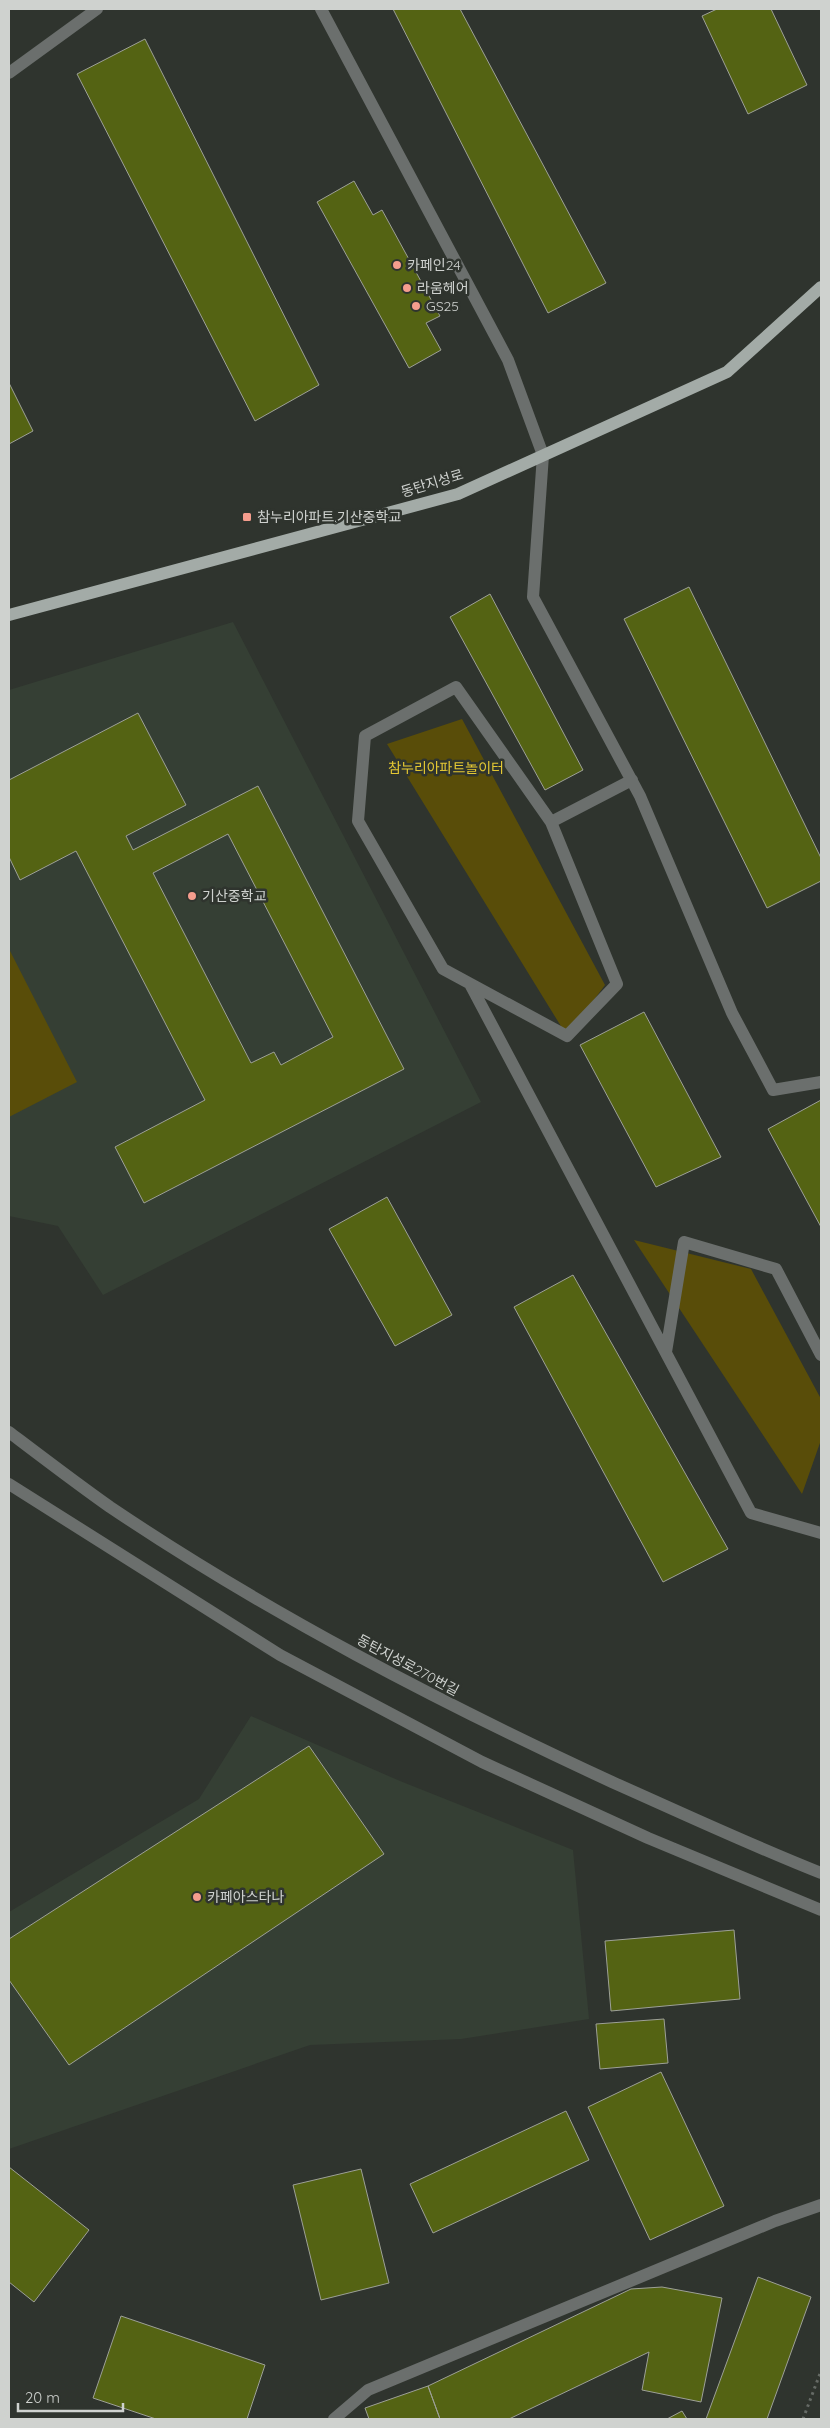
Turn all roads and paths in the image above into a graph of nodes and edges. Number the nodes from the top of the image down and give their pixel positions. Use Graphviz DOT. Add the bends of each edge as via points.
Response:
graph roads {
  1 [pos="97,9"];
  2 [pos="321,9"];
  3 [pos="9,73"];
  4 [pos="821,287"];
  5 [pos="543,455"];
  6 [pos="9,615"];
  7 [pos="632,780"];
  8 [pos="551,822"];
  9 [pos="470,984"];
  10 [pos="821,1082"];
  11 [pos="666,1352"];
  12 [pos="821,1355"];
  13 [pos="9,1432"];
  14 [pos="9,1484"];
  15 [pos="821,1533"];
  16 [pos="821,1874"];
  17 [pos="821,1910"];
  18 [pos="821,2205"];
  19 [pos="821,2370"];
  20 [pos="334,2419"];
  21 [pos="803,2419"];
  1 -- 3 [label="street"];
  2 -- 5 [label="street" via="508,360"];
  4 -- 5 [label="main road, 동탄지성로" via="727,372"];
  5 -- 6 [label="main road, 동탄지성로" via="458,494"];
  5 -- 7 [label="street" via="533,597"];
  7 -- 8 [label="street"];
  7 -- 10 [label="street" via="732,1013 773,1090"];
  8 -- 9 [label="street" via="617,984 567,1036"];
  8 -- 9 [label="street" via="456,687 365,736 358,822 443,969"];
  9 -- 11 [label="street"];
  11 -- 12 [label="street" via="684,1242 776,1269"];
  11 -- 15 [label="street" via="751,1513"];
  13 -- 16 [label="street, 동탄지성로270번길" via="110,1506 286,1616 368,1661 501,1731"];
  14 -- 17 [label="street" via="280,1655 482,1762 648,1838"];
  18 -- 20 [label="street" via="775,2221 368,2390"];
  19 -- 21 [label="path"];
}
